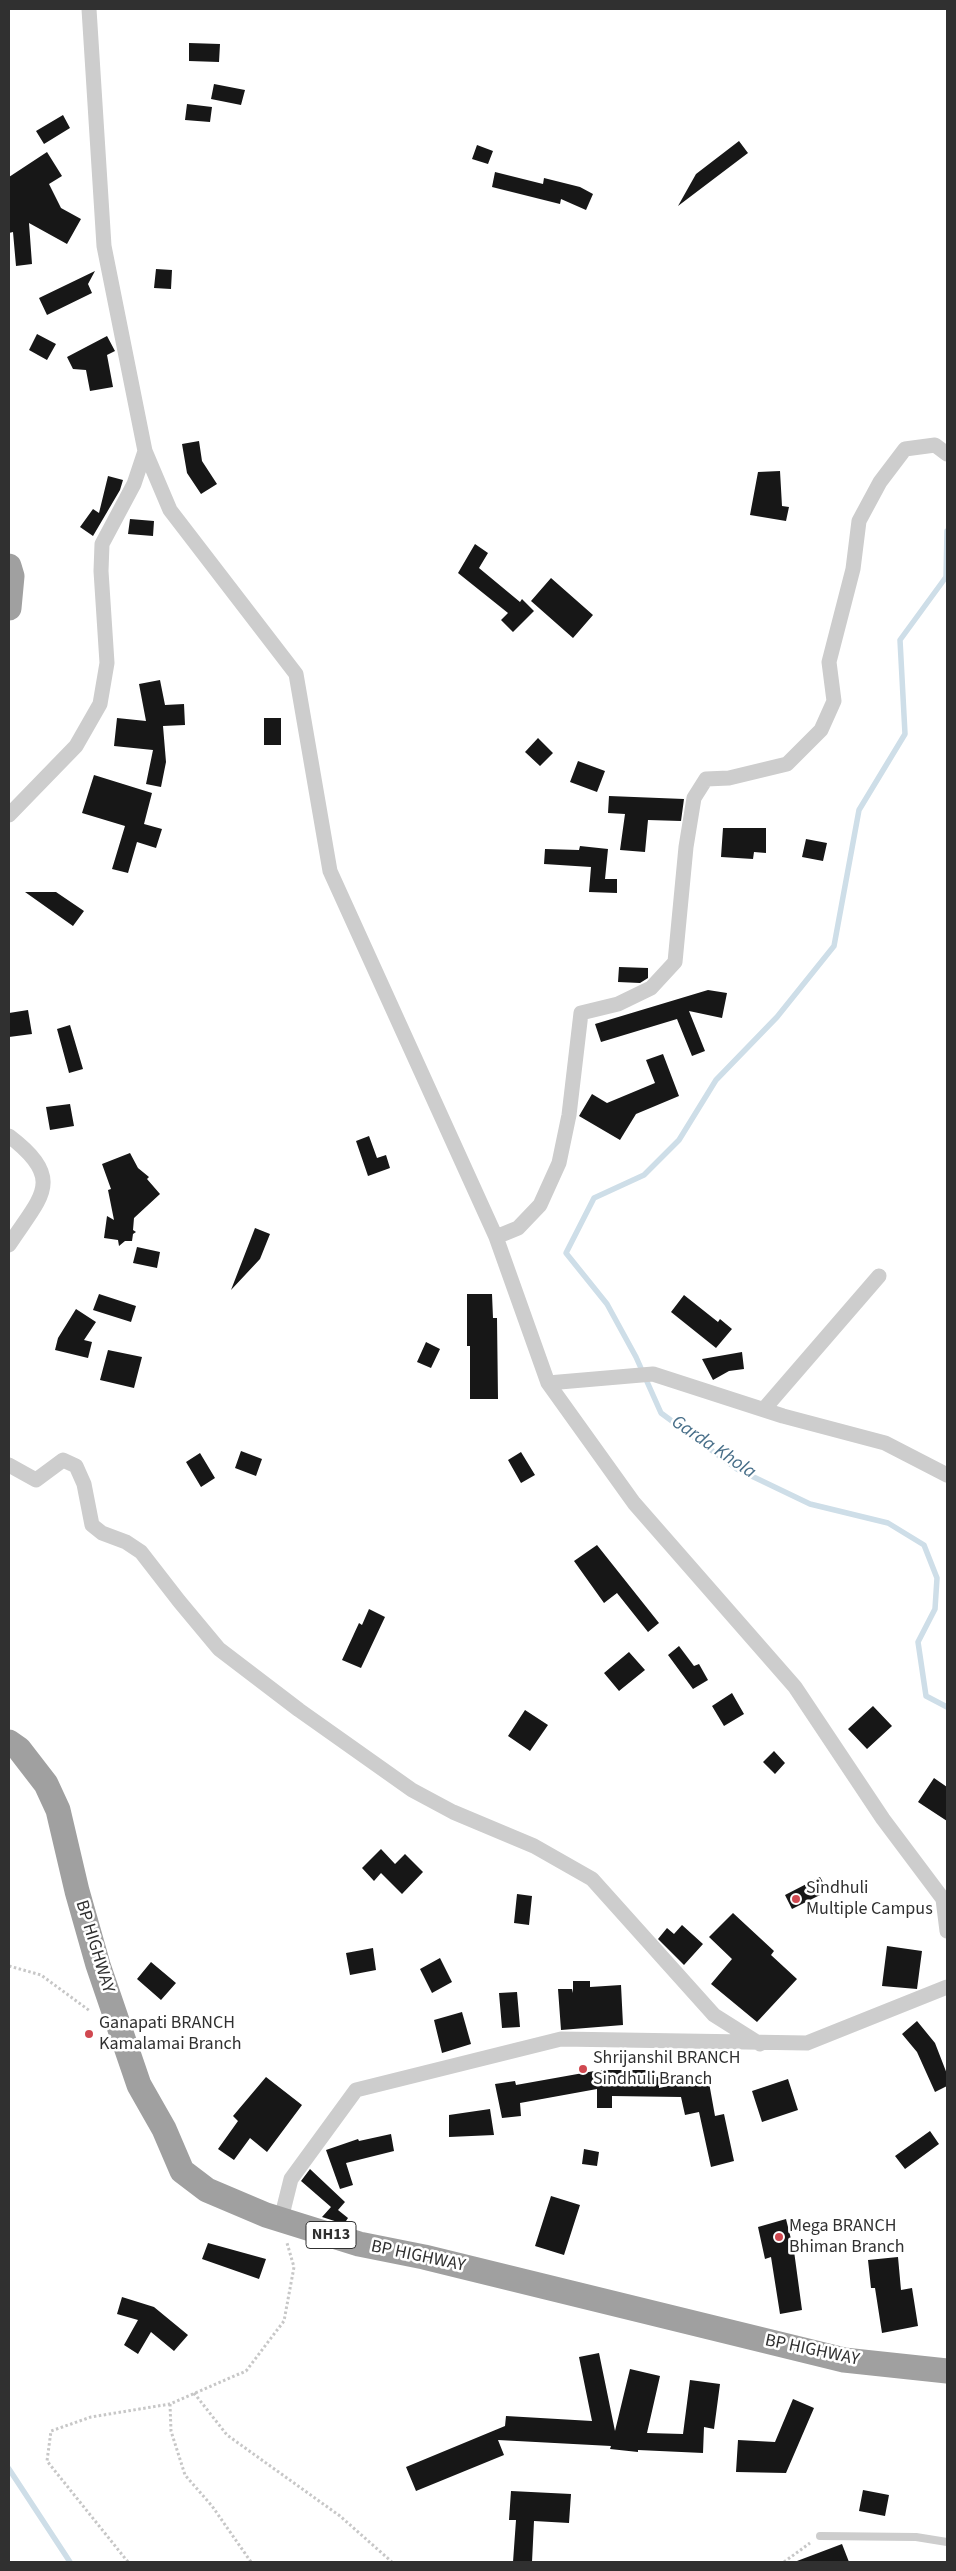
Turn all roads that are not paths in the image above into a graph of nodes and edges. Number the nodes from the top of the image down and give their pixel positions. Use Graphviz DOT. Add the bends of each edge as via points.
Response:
graph roads {
  1 [pos="89,9"];
  2 [pos="145,451"];
  3 [pos="947,454"];
  4 [pos="9,566"];
  5 [pos="9,608"];
  6 [pos="9,815"];
  7 [pos="9,1136"];
  8 [pos="496,1237"];
  9 [pos="9,1245"];
  10 [pos="879,1276"];
  11 [pos="548,1383"];
  12 [pos="764,1409"];
  13 [pos="9,1465"];
  14 [pos="947,1475"];
  15 [pos="9,1742"];
  16 [pos="947,1931"];
  17 [pos="947,1987"];
  18 [pos="760,2044"];
  19 [pos="281,2219"];
  20 [pos="947,2371"];
  21 [pos="820,2536"];
  22 [pos="947,2542"];
  1 -- 2 [label="street" via="104,246"];
  2 -- 6 [label="street" via="134,484 102,544 107,663 100,704 76,746"];
  2 -- 8 [label="street" via="170,510 296,674 330,871"];
  3 -- 8 [label="street" via="935,445 905,449 880,482 860,521 853,569 829,662 834,701 822,730 787,764 729,778 706,779 694,798 674,962 651,988 618,1004 581,1013 569,1115 559,1163 540,1205 518,1228"];
  4 -- 5 [label="highway" via="12,576"];
  7 -- 9 [label="street" via="42,1170 43,1194"];
  8 -- 11 [label="street"];
  10 -- 12 [label="street"];
  11 -- 12 [label="street" via="654,1374"];
  11 -- 16 [label="street" via="634,1503 795,1687 883,1819 943,1899"];
  12 -- 14 [label="street" via="885,1443"];
  13 -- 18 [label="street" via="36,1480 63,1460 76,1466 84,1484 92,1525 141,1552 219,1648 299,1710 412,1790 534,1846 592,1879 714,2015"];
  15 -- 19 [label="highway, BP HIGHWAY / NH13" via="19,1749 46,1784 58,1810 98,1965 139,2085 164,2129 182,2171 207,2190"];
  17 -- 18 [label="street" via="807,2043"];
  18 -- 19 [label="street" via="561,2039 356,2090 291,2178"];
  19 -- 20 [label="highway, BP HIGHWAY / NH13" via="359,2244 844,2360"];
  21 -- 22 [label="lane" via="916,2537"];
}
